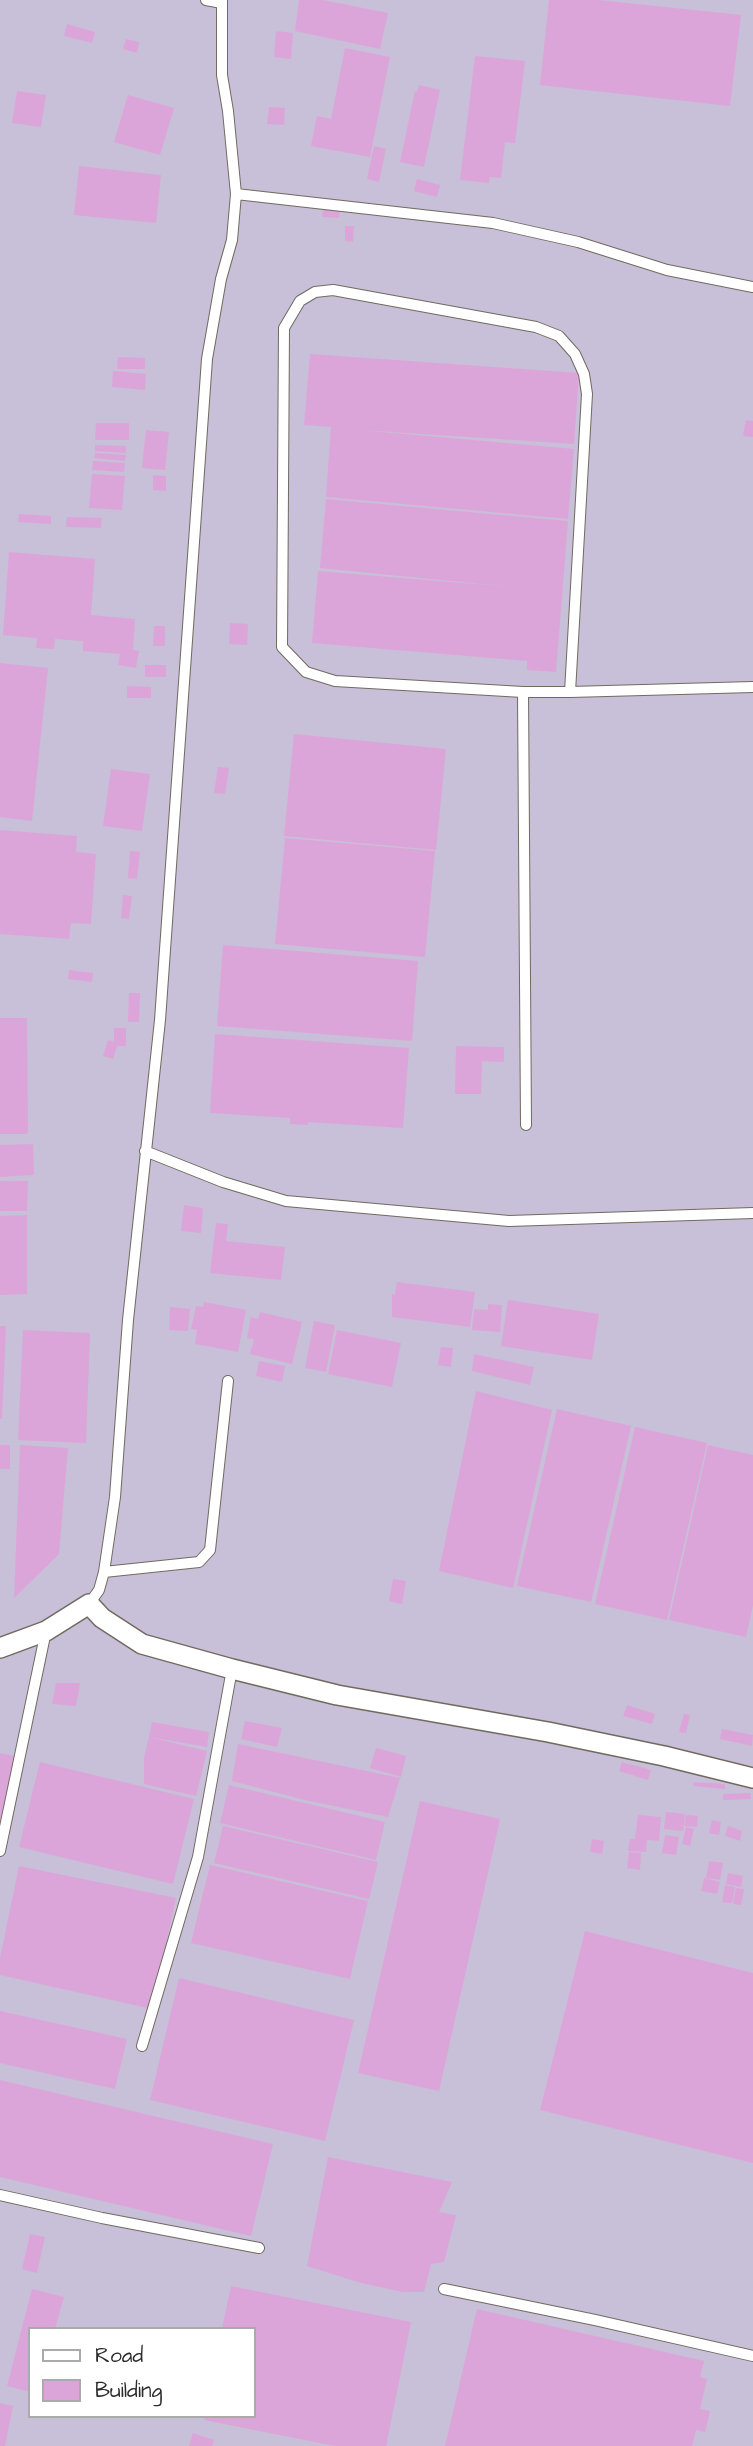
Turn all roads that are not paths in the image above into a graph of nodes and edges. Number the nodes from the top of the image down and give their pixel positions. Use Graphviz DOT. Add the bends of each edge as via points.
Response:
graph roads {
  1 [pos="206,0"];
  2 [pos="222,2"];
  3 [pos="236,194"];
  4 [pos="753,287"];
  5 [pos="753,687"];
  6 [pos="523,692"];
  7 [pos="570,692"];
  8 [pos="526,1125"];
  9 [pos="145,1151"];
  10 [pos="753,1213"];
  11 [pos="228,1381"];
  12 [pos="104,1572"];
  13 [pos="89,1604"];
  14 [pos="46,1631"];
  15 [pos="0,1648"];
  16 [pos="232,1669"];
  17 [pos="753,1778"];
  18 [pos="0,1851"];
  19 [pos="142,2046"];
  20 [pos="0,2195"];
  21 [pos="258,2248"];
  22 [pos="444,2289"];
  23 [pos="753,2356"];
  1 -- 2 [label="lane"];
  2 -- 3 [label="lane" via="222,75"];
  3 -- 4 [label="lane" via="493,223 578,242 667,270"];
  3 -- 9 [label="lane" via="232,240 207,359 160,1020"];
  5 -- 7 [label="lane"];
  6 -- 7 [label="lane"];
  6 -- 7 [label="lane" via="335,681 306,672 282,647 284,328 300,301 315,292 332,290 536,327 559,335 575,354 587,394"];
  6 -- 8 [label="lane"];
  9 -- 10 [label="lane" via="286,1201 509,1221"];
  9 -- 12 [label="lane" via="115,1496"];
  11 -- 12 [label="lane" via="210,1550 199,1562"];
  12 -- 13 [label="lane"];
  13 -- 14 [label="street"];
  13 -- 16 [label="street" via="142,1644"];
  14 -- 15 [label="street"];
  14 -- 18 [label="lane"];
  16 -- 17 [label="street" via="337,1695 561,1735"];
  16 -- 19 [label="lane" via="198,1857"];
  20 -- 21 [label="lane"];
  22 -- 23 [label="lane"];
}
